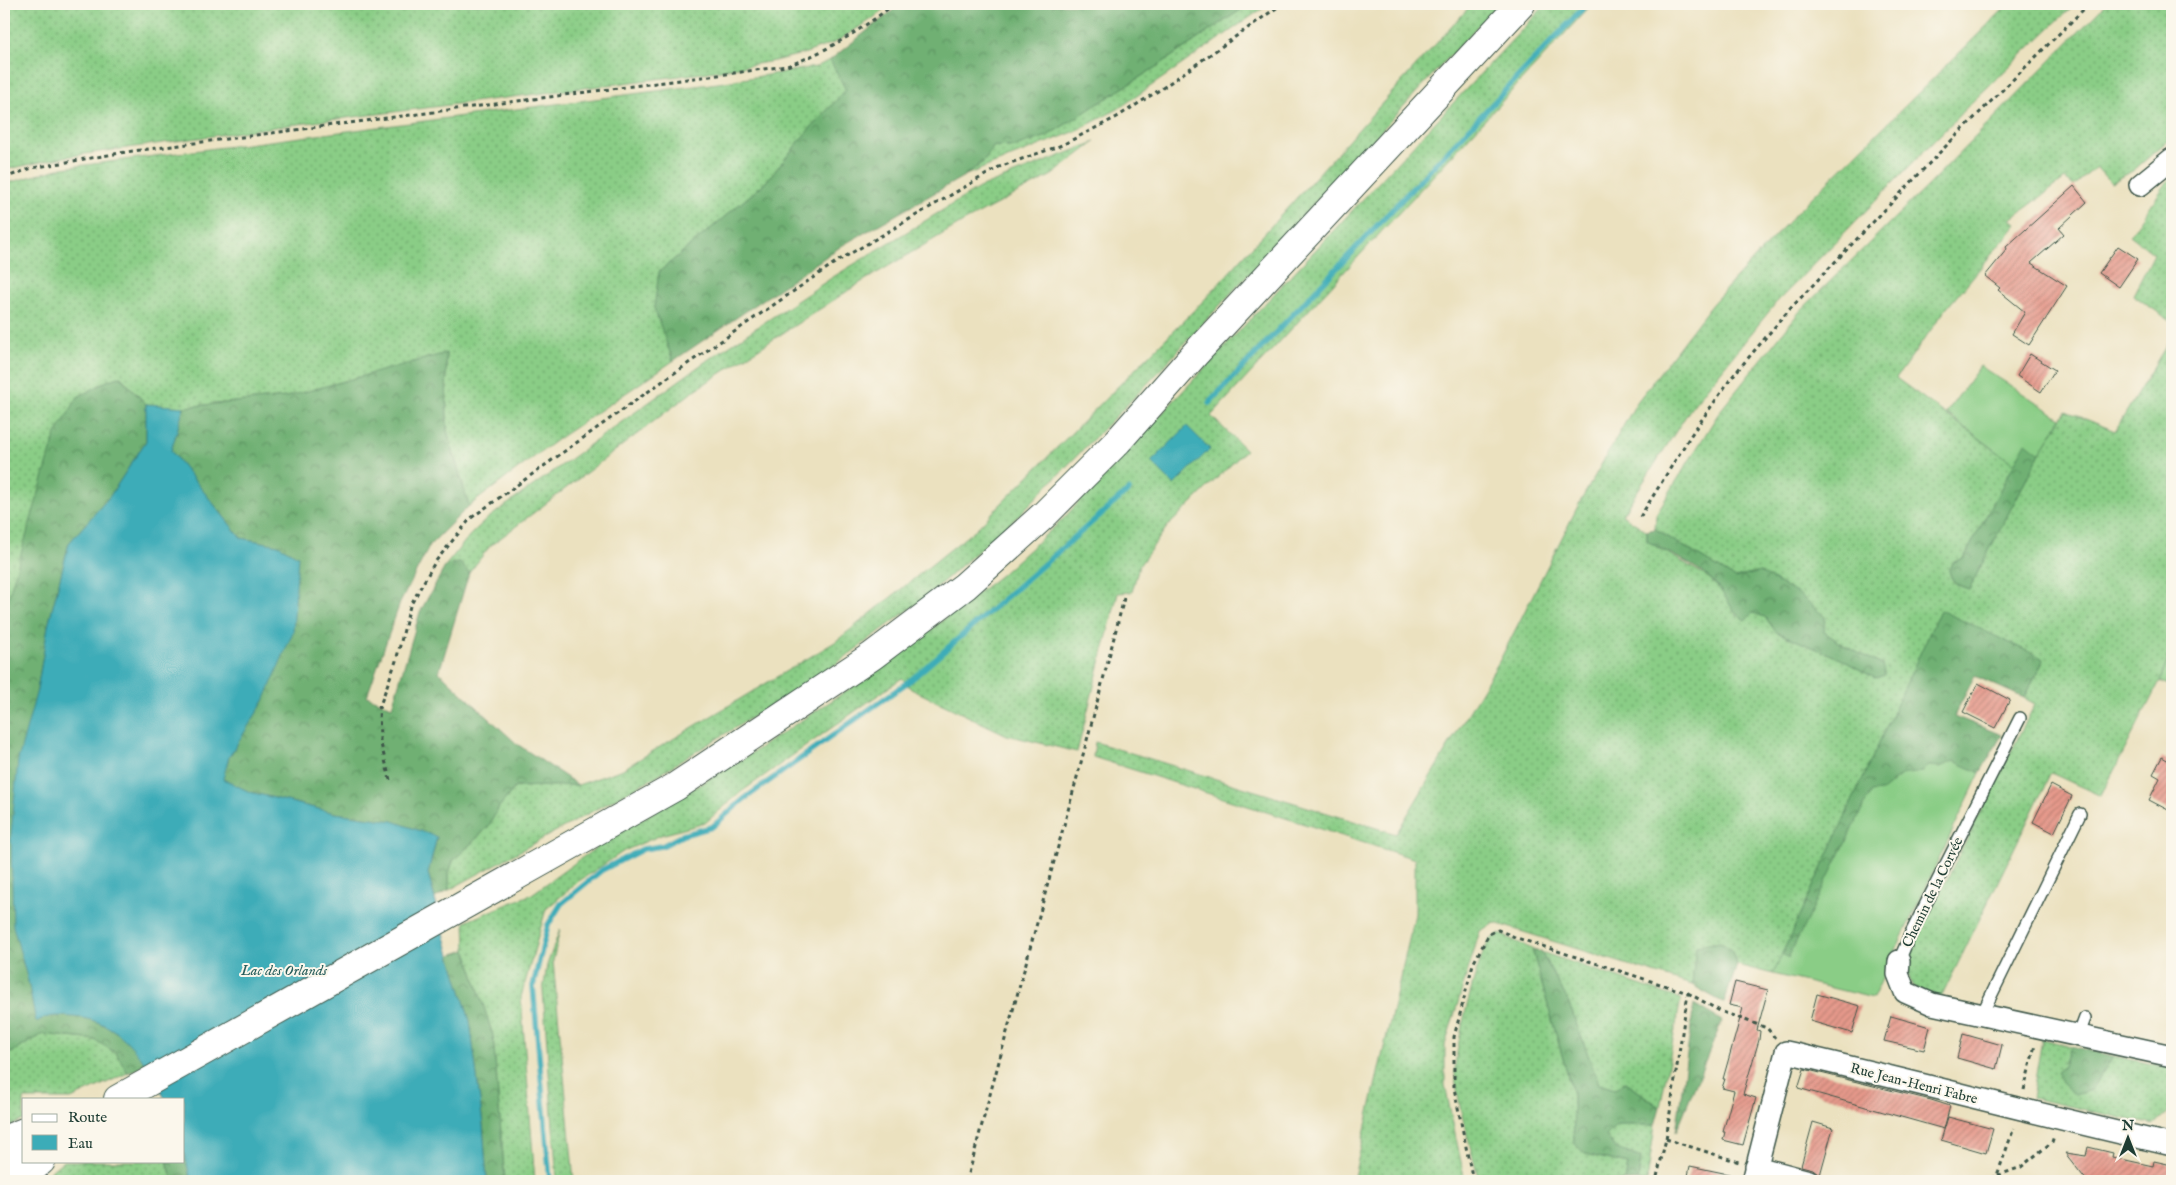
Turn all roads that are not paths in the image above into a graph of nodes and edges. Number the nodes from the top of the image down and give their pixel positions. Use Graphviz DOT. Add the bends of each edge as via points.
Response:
graph roads {
  1 [pos="1521,4"];
  2 [pos="2172,159"];
  3 [pos="2140,185"];
  4 [pos="2020,718"];
  5 [pos="2080,814"];
  6 [pos="1899,961"];
  7 [pos="1987,1016"];
  8 [pos="2172,1056"];
  9 [pos="126,1094"];
  10 [pos="22,1133"];
  11 [pos="4,1140"];
  12 [pos="2172,1142"];
  13 [pos="22,1152"];
  14 [pos="40,1162"];
  15 [pos="4,1165"];
  16 [pos="1755,1174"];
  17 [pos="18,1181"];
  18 [pos="1809,1181"];
  1 -- 9 [label="main road" via="1195,354 1118,442 966,586 872,656 675,787"];
  2 -- 3 [label="street"];
  4 -- 6 [label="lane, Chemin de la Corvée"];
  5 -- 7 [label="lane" via="1986,1006"];
  6 -- 7 [label="street, Chemin de la Corvée" via="1898,974 1905,992 1932,1004"];
  7 -- 8 [label="street, Chemin de la Corvée" via="2081,1027"];
  10 -- 11 [label="main road"];
  12 -- 16 [label="street, Rue Jean-Henri Fabre" via="2168,1144 2062,1120 1786,1052"];
  13 -- 15 [label="main road"];
  14 -- 17 [label="main road"];
  16 -- 18 [label="street"];
}
